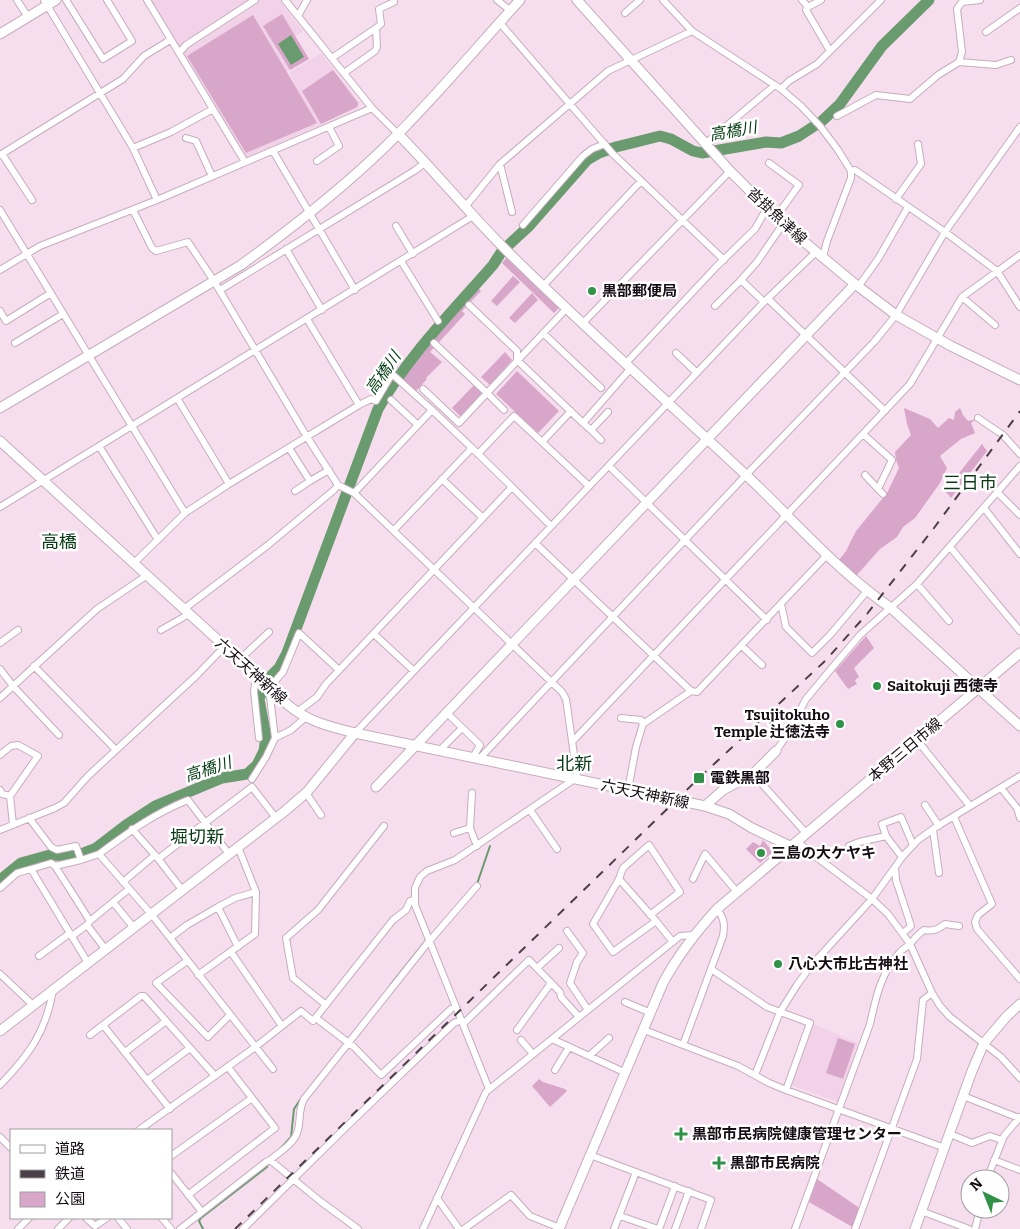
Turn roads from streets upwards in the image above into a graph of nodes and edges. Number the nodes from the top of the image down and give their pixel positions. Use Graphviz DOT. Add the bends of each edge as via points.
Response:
graph roads {
  1 [pos="18,0"];
  2 [pos="56,0"];
  3 [pos="66,0"];
  4 [pos="107,0"];
  5 [pos="147,0"];
  6 [pos="255,0"];
  7 [pos="285,0"];
  8 [pos="307,0"];
  9 [pos="498,0"];
  10 [pos="520,0"];
  11 [pos="577,0"];
  12 [pos="640,0"];
  13 [pos="663,0"];
  14 [pos="802,0"];
  15 [pos="821,0"];
  16 [pos="881,0"];
  17 [pos="980,0"];
  18 [pos="394,2"];
  19 [pos="46,3"];
  20 [pos="808,7"];
  21 [pos="1020,8"];
  22 [pos="511,10"];
  23 [pos="625,13"];
  24 [pos="298,16"];
  25 [pos="28,17"];
  26 [pos="500,23"];
  27 [pos="376,28"];
  28 [pos="692,31"];
  29 [pos="986,32"];
  30 [pos="0,34"];
  31 [pos="170,40"];
  32 [pos="830,51"];
  33 [pos="179,53"];
  34 [pos="332,58"];
  35 [pos="630,60"];
  36 [pos="1011,60"];
  37 [pos="959,62"];
  38 [pos="344,73"];
  39 [pos="778,87"];
  40 [pos="100,94"];
  41 [pos="571,103"];
  42 [pos="372,108"];
  43 [pos="213,109"];
  44 [pos="837,116"];
  45 [pos="329,127"];
  46 [pos="1020,127"];
  47 [pos="398,134"];
  48 [pos="186,138"];
  49 [pos="706,143"];
  50 [pos="605,144"];
  51 [pos="918,144"];
  52 [pos="133,148"];
  53 [pos="274,151"];
  54 [pos="1,154"];
  55 [pos="317,161"];
  56 [pos="245,162"];
  57 [pos="426,162"];
  58 [pos="769,163"];
  59 [pos="500,164"];
  60 [pos="730,171"];
  61 [pos="851,172"];
  62 [pos="212,176"];
  63 [pos="641,181"];
  64 [pos="896,199"];
  65 [pos="32,200"];
  66 [pos="157,200"];
  67 [pos="465,207"];
  68 [pos="908,207"];
  69 [pos="767,208"];
  70 [pos="0,210"];
  71 [pos="133,210"];
  72 [pos="512,212"];
  73 [pos="309,213"];
  74 [pos="473,216"];
  75 [pos="683,220"];
  76 [pos="779,220"];
  77 [pos="523,225"];
  78 [pos="396,226"];
  79 [pos="318,229"];
  80 [pos="945,232"];
  81 [pos="286,249"];
  82 [pos="26,253"];
  83 [pos="413,254"];
  84 [pos="819,255"];
  85 [pos="1020,255"];
  86 [pos="724,260"];
  87 [pos="401,261"];
  88 [pos="0,270"];
  89 [pos="997,271"];
  90 [pos="741,280"];
  91 [pos="214,281"];
  92 [pos="543,286"];
  93 [pos="857,286"];
  94 [pos="220,290"];
  95 [pos="355,290"];
  96 [pos="51,294"];
  97 [pos="962,298"];
  98 [pos="766,300"];
  99 [pos="469,305"];
  100 [pos="715,306"];
  101 [pos="1020,307"];
  102 [pos="567,308"];
  103 [pos="322,310"];
  104 [pos="0,311"];
  105 [pos="63,314"];
  106 [pos="896,315"];
  107 [pos="307,319"];
  108 [pos="438,321"];
  109 [pos="583,323"];
  110 [pos="994,325"];
  111 [pos="544,333"];
  112 [pos="807,335"];
  113 [pos="937,339"];
  114 [pos="15,343"];
  115 [pos="434,343"];
  116 [pos="256,350"];
  117 [pos="676,352"];
  118 [pos="89,354"];
  119 [pos="517,360"];
  120 [pos="628,366"];
  121 [pos="697,373"];
  122 [pos="844,373"];
  123 [pos="1020,380"];
  124 [pos="602,388"];
  125 [pos="423,389"];
  126 [pos="487,393"];
  127 [pos="177,398"];
  128 [pos="391,400"];
  129 [pos="668,403"];
  130 [pos="359,405"];
  131 [pos="0,408"];
  132 [pos="432,410"];
  133 [pos="504,410"];
  134 [pos="571,411"];
  135 [pos="885,411"];
  136 [pos="608,412"];
  137 [pos="978,418"];
  138 [pos="583,422"];
  139 [pos="132,425"];
  140 [pos="418,425"];
  141 [pos="591,430"];
  142 [pos="863,434"];
  143 [pos="307,437"];
  144 [pos="600,440"];
  145 [pos="707,440"];
  146 [pos="0,441"];
  147 [pos="542,442"];
  148 [pos="98,446"];
  149 [pos="289,448"];
  150 [pos="472,448"];
  151 [pos="478,454"];
  152 [pos="1020,454"];
  153 [pos="609,466"];
  154 [pos="1020,466"];
  155 [pos="329,470"];
  156 [pos="746,476"];
  157 [pos="865,476"];
  158 [pos="442,479"];
  159 [pos="43,480"];
  160 [pos="310,481"];
  161 [pos="230,484"];
  162 [pos="338,485"];
  163 [pos="589,486"];
  164 [pos="512,488"];
  165 [pos="878,488"];
  166 [pos="294,491"];
  167 [pos="998,492"];
  168 [pos="354,493"];
  169 [pos="883,494"];
  170 [pos="646,503"];
  171 [pos="0,507"];
  172 [pos="984,508"];
  173 [pos="185,513"];
  174 [pos="787,515"];
  175 [pos="1020,515"];
  176 [pos="483,518"];
  177 [pos="551,526"];
  178 [pos="394,530"];
  179 [pos="158,540"];
  180 [pos="686,541"];
  181 [pos="535,544"];
  182 [pos="950,547"];
  183 [pos="1020,554"];
  184 [pos="828,555"];
  185 [pos="134,563"];
  186 [pos="435,569"];
  187 [pos="146,576"];
  188 [pos="573,580"];
  189 [pos="726,580"];
  190 [pos="917,584"];
  191 [pos="868,590"];
  192 [pos="781,604"];
  193 [pos="474,607"];
  194 [pos="890,608"];
  195 [pos="186,612"];
  196 [pos="613,617"];
  197 [pos="767,620"];
  198 [pos="948,620"];
  199 [pos="18,630"];
  200 [pos="161,630"];
  201 [pos="1020,631"];
  202 [pos="269,632"];
  203 [pos="374,634"];
  204 [pos="0,643"];
  205 [pos="512,644"];
  206 [pos="742,646"];
  207 [pos="224,647"];
  208 [pos="1020,653"];
  209 [pos="654,656"];
  210 [pos="240,660"];
  211 [pos="762,665"];
  212 [pos="34,666"];
  213 [pos="0,669"];
  214 [pos="340,670"];
  215 [pos="414,671"];
  216 [pos="261,679"];
  217 [pos="551,682"];
  218 [pos="13,686"];
  219 [pos="271,689"];
  220 [pos="979,689"];
  221 [pos="691,691"];
  222 [pos="0,698"];
  223 [pos="297,712"];
  224 [pos="447,713"];
  225 [pos="306,717"];
  226 [pos="622,718"];
  227 [pos="643,724"];
  228 [pos="1020,726"];
  229 [pos="462,728"];
  230 [pos="355,733"];
  231 [pos="59,736"];
  232 [pos="259,738"];
  233 [pos="275,738"];
  234 [pos="917,740"];
  235 [pos="572,742"];
  236 [pos="416,746"];
  237 [pos="116,750"];
  238 [pos="440,750"];
  239 [pos="776,752"];
  240 [pos="0,754"];
  241 [pos="477,757"];
  242 [pos="753,774"];
  243 [pos="1020,776"];
  244 [pos="576,778"];
  245 [pos="252,779"];
  246 [pos="376,787"];
  247 [pos="1001,788"];
  248 [pos="0,790"];
  249 [pos="628,790"];
  250 [pos="306,793"];
  251 [pos="472,793"];
  252 [pos="10,796"];
  253 [pos="924,805"];
  254 [pos="705,806"];
  255 [pos="970,806"];
  256 [pos="530,810"];
  257 [pos="321,815"];
  258 [pos="954,817"];
  259 [pos="29,818"];
  260 [pos="276,818"];
  261 [pos="1020,818"];
  262 [pos="205,823"];
  263 [pos="13,825"];
  264 [pos="384,826"];
  265 [pos="470,828"];
  266 [pos="936,828"];
  267 [pos="132,829"];
  268 [pos="0,830"];
  269 [pos="454,833"];
  270 [pos="806,833"];
  271 [pos="886,836"];
  272 [pos="794,844"];
  273 [pos="913,845"];
  274 [pos="477,846"];
  275 [pos="849,846"];
  276 [pos="238,847"];
  277 [pos="557,849"];
  278 [pos="99,854"];
  279 [pos="229,854"];
  280 [pos="157,857"];
  281 [pos="902,857"];
  282 [pos="81,860"];
  283 [pos="55,866"];
  284 [pos="894,868"];
  285 [pos="31,869"];
  286 [pos="939,873"];
  287 [pos="619,879"];
  288 [pos="693,879"];
  289 [pos="123,882"];
  290 [pos="476,886"];
  291 [pos="0,888"];
  292 [pos="129,889"];
  293 [pos="183,891"];
  294 [pos="256,892"];
  295 [pos="737,892"];
  296 [pos="872,899"];
  297 [pos="415,900"];
  298 [pos="113,902"];
  299 [pos="218,907"];
  300 [pos="717,909"];
  301 [pos="152,915"];
  302 [pos="650,915"];
  303 [pos="656,921"];
  304 [pos="89,923"];
  305 [pos="959,926"];
  306 [pos="134,928"];
  307 [pos="567,932"];
  308 [pos="903,934"];
  309 [pos="71,935"];
  310 [pos="693,935"];
  311 [pos="170,938"];
  312 [pos="430,942"];
  313 [pos="673,942"];
  314 [pos="910,944"];
  315 [pos="238,947"];
  316 [pos="559,948"];
  317 [pos="106,950"];
  318 [pos="231,952"];
  319 [pos="39,956"];
  320 [pos="187,961"];
  321 [pos="88,963"];
  322 [pos="537,968"];
  323 [pos="711,969"];
  324 [pos="0,974"];
  325 [pos="198,975"];
  326 [pos="1020,979"];
  327 [pos="551,983"];
  328 [pos="53,990"];
  329 [pos="932,994"];
  330 [pos="625,1002"];
  331 [pos="1020,1004"];
  332 [pos="33,1005"];
  333 [pos="326,1005"];
  334 [pos="451,1009"];
  335 [pos="588,1010"];
  336 [pos="780,1012"];
  337 [pos="651,1013"];
  338 [pos="229,1016"];
  339 [pos="579,1017"];
  340 [pos="316,1018"];
  341 [pos="166,1021"];
  342 [pos="462,1022"];
  343 [pos="103,1025"];
  344 [pos="282,1026"];
  345 [pos="518,1030"];
  346 [pos="644,1030"];
  347 [pos="0,1031"];
  348 [pos="90,1035"];
  349 [pos="610,1038"];
  350 [pos="552,1039"];
  351 [pos="521,1040"];
  352 [pos="349,1043"];
  353 [pos="984,1043"];
  354 [pos="683,1045"];
  355 [pos="569,1047"];
  356 [pos="190,1048"];
  357 [pos="254,1048"];
  358 [pos="125,1052"];
  359 [pos="533,1054"];
  360 [pos="589,1056"];
  361 [pos="228,1067"];
  362 [pos="273,1069"];
  363 [pos="555,1070"];
  364 [pos="626,1073"];
  365 [pos="755,1075"];
  366 [pos="215,1076"];
  367 [pos="1020,1078"];
  368 [pos="147,1080"];
  369 [pos="0,1085"];
  370 [pos="489,1089"];
  371 [pos="786,1090"];
  372 [pos="964,1096"];
  373 [pos="252,1098"];
  374 [pos="170,1109"];
  375 [pos="839,1109"];
  376 [pos="1020,1117"];
  377 [pos="892,1128"];
  378 [pos="140,1129"];
  379 [pos="950,1134"];
  380 [pos="0,1137"];
  381 [pos="1002,1140"];
  382 [pos="10,1147"];
  383 [pos="945,1148"];
  384 [pos="172,1155"];
  385 [pos="590,1155"];
  386 [pos="270,1160"];
  387 [pos="994,1160"];
  388 [pos="991,1169"];
  389 [pos="1020,1170"];
  390 [pos="636,1172"];
  391 [pos="172,1174"];
  392 [pos="293,1179"];
  393 [pos="675,1186"];
  394 [pos="689,1191"];
  395 [pos="188,1195"];
  396 [pos="437,1198"];
  397 [pos="202,1212"];
  398 [pos="921,1212"];
  399 [pos="620,1216"];
  400 [pos="28,1219"];
  401 [pos="68,1219"];
  402 [pos="87,1219"];
  403 [pos="105,1219"];
  404 [pos="119,1219"];
  405 [pos="163,1219"];
  406 [pos="18,1229"];
  407 [pos="58,1229"];
  408 [pos="127,1229"];
  409 [pos="171,1229"];
  410 [pos="180,1229"];
  411 [pos="244,1229"];
  412 [pos="358,1229"];
  413 [pos="423,1229"];
  414 [pos="458,1229"];
  415 [pos="464,1229"];
  416 [pos="561,1229"];
  417 [pos="614,1229"];
  418 [pos="659,1229"];
  419 [pos="675,1229"];
  420 [pos="700,1229"];
  421 [pos="795,1229"];
  422 [pos="855,1229"];
  423 [pos="915,1229"];
  424 [pos="969,1229"];
  1 -- 25 [label="street"];
  2 -- 19 [label="street"];
  3 -- 4 [label="street" via="103,59 132,41"];
  5 -- 31 [label="street"];
  6 -- 33 [label="street" via="186,45"];
  7 -- 24 [label="street"];
  8 -- 24 [label="street"];
  9 -- 22 [label="street"];
  10 -- 22 [label="street"];
  11 -- 35 [label="street, 沓掛魚津線"];
  12 -- 23 [label="street"];
  13 -- 28 [label="street"];
  14 -- 20 [label="street"];
  15 -- 20 [label="street"];
  16 -- 32 [label="street"];
  17 -- 37 [label="street" via="962,2 958,9 962,52"];
  18 -- 27 [label="street" via="378,9 381,24"];
  19 -- 25 [label="street"];
  19 -- 40 [label="street"];
  20 -- 32 [label="street" via="806,10"];
  21 -- 29 [label="street"];
  22 -- 26 [label="street"];
  24 -- 34 [label="street"];
  25 -- 30 [label="street"];
  26 -- 41 [label="street"];
  26 -- 47 [label="street"];
  27 -- 34 [label="street"];
  27 -- 38 [label="street" via="375,51"];
  28 -- 35 [label="street"];
  28 -- 39 [label="street"];
  31 -- 33 [label="street"];
  31 -- 40 [label="street" via="144,56 123,79"];
  32 -- 39 [label="street" via="817,64"];
  33 -- 43 [label="street"];
  34 -- 38 [label="street"];
  35 -- 41 [label="street" via="608,71"];
  35 -- 49 [label="street, 沓掛魚津線"];
  36 -- 37 [label="street" via="996,65"];
  37 -- 44 [label="street" via="910,99 876,95"];
  38 -- 42 [label="street"];
  39 -- 49 [label="street"];
  39 -- 61 [label="street" via="820,126 844,157"];
  40 -- 52 [label="street"];
  40 -- 54 [label="street"];
  41 -- 50 [label="street"];
  41 -- 59 [label="street"];
  42 -- 45 [label="street"];
  42 -- 47 [label="street"];
  43 -- 52 [label="street"];
  43 -- 56 [label="street"];
  45 -- 53 [label="street"];
  45 -- 55 [label="street" via="339,146"];
  46 -- 80 [label="street"];
  47 -- 57 [label="street"];
  47 -- 73 [label="street"];
  48 -- 62 [label="street" via="196,142"];
  49 -- 60 [label="street, 沓掛魚津線"];
  50 -- 63 [label="street"];
  50 -- 77 [label="street" via="583,156"];
  51 -- 64 [label="street" via="921,164"];
  52 -- 66 [label="street"];
  53 -- 56 [label="street"];
  53 -- 73 [label="street"];
  54 -- 65 [label="street"];
  56 -- 62 [label="street"];
  57 -- 67 [label="street"];
  57 -- 79 [label="street"];
  58 -- 76 [label="street" via="799,185"];
  59 -- 67 [label="street"];
  59 -- 72 [label="street"];
  60 -- 69 [label="street, 沓掛魚津線"];
  60 -- 75 [label="street"];
  61 -- 64 [label="street" via="855,170"];
  61 -- 84 [label="street"];
  62 -- 66 [label="street"];
  63 -- 75 [label="street"];
  63 -- 92 [label="street"];
  64 -- 68 [label="street"];
  66 -- 71 [label="street"];
  67 -- 74 [label="street"];
  68 -- 80 [label="street"];
  68 -- 93 [label="street"];
  69 -- 76 [label="street, 沓掛魚津線"];
  69 -- 86 [label="street" via="755,229"];
  70 -- 82 [label="street"];
  71 -- 82 [label="street"];
  71 -- 91 [label="street" via="152,248 156,251 188,242"];
  73 -- 79 [label="street"];
  73 -- 91 [label="street" via="241,265"];
  74 -- 83 [label="street"];
  74 -- 92 [label="street"];
  75 -- 86 [label="street"];
  75 -- 109 [label="street"];
  76 -- 84 [label="street, 沓掛魚津線"];
  76 -- 90 [label="street" via="757,262"];
  78 -- 83 [label="street"];
  79 -- 81 [label="street"];
  79 -- 95 [label="street"];
  80 -- 89 [label="street"];
  80 -- 106 [label="street"];
  81 -- 94 [label="street"];
  81 -- 103 [label="street"];
  82 -- 88 [label="street"];
  82 -- 96 [label="street"];
  83 -- 87 [label="street"];
  84 -- 93 [label="street, 沓掛魚津線"];
  84 -- 98 [label="street"];
  85 -- 89 [label="street"];
  86 -- 120 [label="street"];
  87 -- 95 [label="street"];
  87 -- 108 [label="street"];
  89 -- 97 [label="street"];
  89 -- 101 [label="street"];
  90 -- 98 [label="street"];
  90 -- 100 [label="street"];
  91 -- 94 [label="street"];
  91 -- 118 [label="street"];
  92 -- 102 [label="street"];
  93 -- 106 [label="street, 沓掛魚津線"];
  93 -- 112 [label="street"];
  94 -- 116 [label="street"];
  95 -- 103 [label="street"];
  96 -- 104 [label="street" via="6,321"];
  96 -- 105 [label="street"];
  97 -- 110 [label="street"];
  97 -- 113 [label="street"];
  98 -- 112 [label="street"];
  98 -- 121 [label="street"];
  99 -- 119 [label="street" via="517,351"];
  102 -- 109 [label="street"];
  102 -- 111 [label="street"];
  103 -- 107 [label="street"];
  105 -- 114 [label="street"];
  105 -- 118 [label="street"];
  106 -- 113 [label="street, 沓掛魚津線"];
  106 -- 122 [label="street"];
  107 -- 116 [label="street"];
  107 -- 130 [label="street"];
  109 -- 120 [label="street"];
  111 -- 119 [label="street"];
  111 -- 124 [label="street"];
  112 -- 122 [label="street"];
  112 -- 145 [label="street"];
  113 -- 123 [label="street, 沓掛魚津線"];
  113 -- 135 [label="street" via="910,384"];
  115 -- 126 [label="street"];
  116 -- 127 [label="street"];
  116 -- 143 [label="street"];
  117 -- 121 [label="street"];
  118 -- 131 [label="street"];
  118 -- 139 [label="street"];
  119 -- 126 [label="street"];
  119 -- 134 [label="street"];
  120 -- 129 [label="street"];
  120 -- 138 [label="street"];
  121 -- 129 [label="street"];
  122 -- 135 [label="street"];
  122 -- 156 [label="street"];
  125 -- 126 [label="street" via="458,423"];
  126 -- 133 [label="street"];
  127 -- 139 [label="street"];
  127 -- 161 [label="street"];
  128 -- 140 [label="street"];
  129 -- 145 [label="street"];
  129 -- 153 [label="street"];
  130 -- 132 [label="street" via="371,399 376,401 392,374"];
  130 -- 143 [label="street"];
  132 -- 140 [label="street"];
  132 -- 150 [label="street"];
  134 -- 138 [label="street"];
  134 -- 147 [label="street"];
  135 -- 142 [label="street"];
  136 -- 141 [label="street"];
  137 -- 152 [label="street" via="1002,435"];
  138 -- 141 [label="street"];
  139 -- 148 [label="street"];
  139 -- 173 [label="street"];
  140 -- 168 [label="street"];
  141 -- 144 [label="street"];
  142 -- 165 [label="street" via="892,460"];
  142 -- 174 [label="street"];
  143 -- 149 [label="street"];
  143 -- 155 [label="street"];
  145 -- 156 [label="street"];
  145 -- 170 [label="street"];
  146 -- 159 [label="street, 六天天神新線"];
  147 -- 151 [label="street" via="514,416"];
  147 -- 163 [label="street"];
  148 -- 159 [label="street"];
  148 -- 179 [label="street"];
  149 -- 160 [label="street"];
  149 -- 161 [label="street"];
  150 -- 151 [label="street"];
  150 -- 158 [label="street"];
  151 -- 164 [label="street"];
  153 -- 163 [label="street"];
  153 -- 170 [label="street"];
  154 -- 167 [label="street"];
  155 -- 160 [label="street"];
  155 -- 162 [label="street"];
  156 -- 174 [label="street"];
  156 -- 180 [label="street"];
  157 -- 165 [label="street"];
  158 -- 176 [label="street"];
  158 -- 178 [label="street"];
  159 -- 171 [label="street"];
  159 -- 185 [label="street, 六天天神新線"];
  160 -- 166 [label="street"];
  161 -- 173 [label="street"];
  162 -- 168 [label="street"];
  162 -- 195 [label="street"];
  163 -- 177 [label="street"];
  164 -- 176 [label="street"];
  164 -- 177 [label="street"];
  165 -- 169 [label="street"];
  167 -- 172 [label="street"];
  167 -- 175 [label="street"];
  168 -- 178 [label="street"];
  170 -- 180 [label="street"];
  170 -- 188 [label="street"];
  172 -- 182 [label="street"];
  172 -- 183 [label="street"];
  173 -- 179 [label="street"];
  174 -- 184 [label="street"];
  174 -- 189 [label="street"];
  176 -- 186 [label="street"];
  177 -- 181 [label="street"];
  178 -- 186 [label="street"];
  179 -- 185 [label="street"];
  180 -- 189 [label="street"];
  180 -- 196 [label="street"];
  181 -- 188 [label="street"];
  181 -- 193 [label="street"];
  182 -- 190 [label="street"];
  182 -- 201 [label="street"];
  184 -- 191 [label="street"];
  184 -- 192 [label="street"];
  185 -- 187 [label="street, 六天天神新線"];
  186 -- 193 [label="street"];
  186 -- 203 [label="street"];
  187 -- 195 [label="street, 六天天神新線"];
  187 -- 212 [label="street" via="97,609"];
  188 -- 196 [label="street"];
  188 -- 205 [label="street"];
  189 -- 197 [label="street"];
  189 -- 209 [label="street"];
  190 -- 194 [label="street"];
  190 -- 198 [label="street"];
  191 -- 192 [label="street" via="812,653 786,627"];
  191 -- 194 [label="street"];
  192 -- 197 [label="street"];
  193 -- 205 [label="street"];
  193 -- 215 [label="street"];
  194 -- 220 [label="street"];
  194 -- 239 [label="street" via="860,636 806,699"];
  195 -- 200 [label="street"];
  195 -- 207 [label="street, 六天天神新線"];
  196 -- 209 [label="street"];
  196 -- 217 [label="street"];
  197 -- 206 [label="street"];
  199 -- 204 [label="street"];
  202 -- 210 [label="street"];
  203 -- 214 [label="street"];
  203 -- 215 [label="street"];
  205 -- 217 [label="street"];
  205 -- 224 [label="street"];
  206 -- 211 [label="street"];
  206 -- 221 [label="street" via="697,692"];
  207 -- 210 [label="street, 六天天神新線"];
  207 -- 237 [label="street"];
  208 -- 220 [label="street, 本野三日市線"];
  209 -- 221 [label="street"];
  209 -- 235 [label="street"];
  210 -- 216 [label="street, 六天天神新線"];
  212 -- 218 [label="street"];
  212 -- 237 [label="street"];
  213 -- 218 [label="street"];
  214 -- 219 [label="street" via="299,633 283,672"];
  214 -- 223 [label="street" via="318,697"];
  215 -- 230 [label="street"];
  216 -- 219 [label="street, 六天天神新線"];
  216 -- 232 [label="street" via="255,684 254,691"];
  217 -- 235 [label="street" via="566,699"];
  217 -- 241 [label="street"];
  218 -- 222 [label="street"];
  218 -- 231 [label="street"];
  219 -- 223 [label="street, 六天天神新線"];
  219 -- 233 [label="street"];
  220 -- 228 [label="street"];
  220 -- 234 [label="street, 本野三日市線"];
  221 -- 227 [label="street"];
  223 -- 225 [label="street, 六天天神新線"];
  224 -- 229 [label="street"];
  224 -- 236 [label="street"];
  225 -- 230 [label="street, 六天天神新線"];
  225 -- 233 [label="street"];
  226 -- 227 [label="street" via="641,720"];
  227 -- 249 [label="street"];
  229 -- 238 [label="street"];
  229 -- 241 [label="street" via="480,745"];
  230 -- 236 [label="street, 六天天神新線"];
  230 -- 250 [label="street"];
  233 -- 245 [label="street"];
  234 -- 255 [label="street"];
  234 -- 270 [label="street, 本野三日市線"];
  235 -- 244 [label="street"];
  236 -- 238 [label="street, 六天天神新線"];
  236 -- 246 [label="street"];
  237 -- 259 [label="street" via="64,803"];
  238 -- 241 [label="street, 六天天神新線"];
  239 -- 242 [label="street"];
  240 -- 252 [label="street" via="18,745 38,756"];
  241 -- 244 [label="street, 六天天神新線"];
  242 -- 254 [label="street" via="723,790"];
  242 -- 270 [label="street"];
  243 -- 247 [label="street"];
  244 -- 249 [label="street, 六天天神新線"];
  244 -- 256 [label="street"];
  247 -- 255 [label="street"];
  247 -- 261 [label="street" via="1017,808"];
  248 -- 252 [label="street"];
  249 -- 254 [label="street, 六天天神新線"];
  250 -- 257 [label="street"];
  250 -- 260 [label="street"];
  251 -- 265 [label="street"];
  252 -- 263 [label="street"];
  253 -- 266 [label="street"];
  254 -- 272 [label="street, 六天天神新線"];
  255 -- 258 [label="street"];
  256 -- 274 [label="street"];
  256 -- 277 [label="street"];
  258 -- 266 [label="street"];
  258 -- 326 [label="street" via="992,904 978,915 977,928"];
  259 -- 263 [label="street"];
  259 -- 282 [label="street" via="51,847 57,850 76,846"];
  260 -- 262 [label="street" via="252,787"];
  260 -- 276 [label="street"];
  262 -- 267 [label="street" via="188,800"];
  262 -- 279 [label="street"];
  262 -- 280 [label="street"];
  263 -- 268 [label="street"];
  264 -- 333 [label="street" via="318,910 286,938 293,978"];
  265 -- 269 [label="street"];
  265 -- 274 [label="street"];
  266 -- 273 [label="street"];
  266 -- 286 [label="street"];
  267 -- 278 [label="street"];
  267 -- 280 [label="street"];
  270 -- 272 [label="street, 本野三日市線"];
  271 -- 273 [label="street" via="882,824 901,817"];
  271 -- 275 [label="street"];
  271 -- 281 [label="street"];
  272 -- 295 [label="street"];
  272 -- 296 [label="street"];
  273 -- 281 [label="street"];
  274 -- 297 [label="street" via="420,877 415,888"];
  276 -- 279 [label="street"];
  276 -- 294 [label="street"];
  278 -- 282 [label="street"];
  278 -- 289 [label="street"];
  279 -- 293 [label="street"];
  280 -- 289 [label="street"];
  280 -- 293 [label="street"];
  281 -- 284 [label="street"];
  282 -- 283 [label="street"];
  283 -- 285 [label="street" via="50,863"];
  283 -- 304 [label="street"];
  284 -- 296 [label="street"];
  284 -- 308 [label="street" via="911,926"];
  285 -- 291 [label="street" via="17,873"];
  285 -- 309 [label="street"];
  287 -- 302 [label="street"];
  287 -- 302 [label="street" via="623,868 648,845 680,892"];
  287 -- 303 [label="street" via="593,924 613,952"];
  288 -- 295 [label="street" via="705,854"];
  289 -- 292 [label="street"];
  290 -- 312 [label="street"];
  292 -- 298 [label="street"];
  292 -- 301 [label="street"];
  293 -- 301 [label="street"];
  294 -- 299 [label="street"];
  294 -- 315 [label="street" via="256,934"];
  295 -- 300 [label="street"];
  296 -- 308 [label="street"];
  296 -- 336 [label="street" via="810,967"];
  297 -- 312 [label="street"];
  297 -- 333 [label="street" via="410,901 406,910 393,920"];
  298 -- 304 [label="street"];
  298 -- 306 [label="street"];
  299 -- 311 [label="street"];
  299 -- 315 [label="street"];
  300 -- 310 [label="street"];
  300 -- 323 [label="street" via="725,925"];
  301 -- 306 [label="street"];
  301 -- 311 [label="street"];
  302 -- 303 [label="street"];
  303 -- 313 [label="street"];
  304 -- 309 [label="street"];
  304 -- 317 [label="street"];
  305 -- 314 [label="street" via="945,924 937,930 924,930"];
  306 -- 317 [label="street"];
  307 -- 335 [label="street" via="583,953 570,983"];
  308 -- 314 [label="street"];
  309 -- 319 [label="street"];
  309 -- 321 [label="street"];
  310 -- 313 [label="street" via="680,936"];
  310 -- 337 [label="street" via="673,964"];
  311 -- 320 [label="street"];
  312 -- 342 [label="street"];
  312 -- 352 [label="street"];
  313 -- 335 [label="street"];
  314 -- 329 [label="street"];
  314 -- 375 [label="street" via="884,974 870,1024"];
  315 -- 318 [label="street"];
  316 -- 322 [label="street"];
  317 -- 321 [label="street"];
  318 -- 325 [label="street"];
  318 -- 344 [label="street"];
  320 -- 325 [label="street"];
  320 -- 338 [label="street" via="156,983 208,1037"];
  321 -- 328 [label="street"];
  322 -- 327 [label="street"];
  322 -- 342 [label="street" via="529,960"];
  323 -- 336 [label="street" via="767,1007"];
  323 -- 354 [label="street"];
  324 -- 332 [label="street"];
  325 -- 338 [label="street"];
  327 -- 339 [label="street"];
  327 -- 345 [label="street"];
  328 -- 332 [label="street"];
  328 -- 369 [label="street" via="50,1008 30,1051"];
  329 -- 353 [label="street" via="950,1017"];
  329 -- 377 [label="street" via="923,1000 917,1058"];
  330 -- 337 [label="street"];
  331 -- 353 [label="street"];
  332 -- 347 [label="street"];
  333 -- 340 [label="street"];
  334 -- 352 [label="street" via="381,1075"];
  335 -- 339 [label="street"];
  336 -- 365 [label="street"];
  336 -- 371 [label="street" via="810,1023"];
  337 -- 346 [label="street"];
  338 -- 357 [label="street"];
  339 -- 350 [label="street"];
  340 -- 344 [label="street" via="313,1021 301,1011"];
  340 -- 352 [label="street"];
  341 -- 343 [label="street" via="141,996"];
  341 -- 356 [label="street"];
  341 -- 358 [label="street"];
  342 -- 370 [label="street"];
  342 -- 392 [label="street" via="454,1023"];
  343 -- 348 [label="street"];
  343 -- 358 [label="street"];
  344 -- 357 [label="street"];
  346 -- 354 [label="street"];
  346 -- 364 [label="street"];
  349 -- 360 [label="street"];
  350 -- 355 [label="street"];
  350 -- 359 [label="street"];
  351 -- 359 [label="street"];
  352 -- 386 [label="street" via="304,1099 294,1138"];
  353 -- 367 [label="street"];
  353 -- 372 [label="street"];
  354 -- 365 [label="street"];
  355 -- 360 [label="street"];
  355 -- 363 [label="street"];
  356 -- 366 [label="street"];
  356 -- 368 [label="street"];
  357 -- 361 [label="street"];
  357 -- 362 [label="street"];
  358 -- 368 [label="street"];
  359 -- 370 [label="street"];
  360 -- 364 [label="street"];
  361 -- 366 [label="street"];
  361 -- 373 [label="street"];
  364 -- 385 [label="street"];
  365 -- 371 [label="street"];
  366 -- 374 [label="street"];
  368 -- 374 [label="street"];
  370 -- 396 [label="street"];
  371 -- 375 [label="street"];
  372 -- 376 [label="street"];
  372 -- 379 [label="street"];
  373 -- 384 [label="street"];
  373 -- 395 [label="street" via="275,1128"];
  374 -- 378 [label="street"];
  375 -- 377 [label="street"];
  375 -- 421 [label="street"];
  376 -- 381 [label="street"];
  377 -- 383 [label="street"];
  377 -- 422 [label="street"];
  379 -- 381 [label="street" via="972,1143 990,1136"];
  379 -- 383 [label="street"];
  380 -- 382 [label="street"];
  381 -- 387 [label="street"];
  383 -- 398 [label="street"];
  385 -- 390 [label="street"];
  385 -- 416 [label="street"];
  386 -- 392 [label="street"];
  386 -- 397 [label="street"];
  387 -- 388 [label="street"];
  387 -- 389 [label="street"];
  390 -- 393 [label="street"];
  390 -- 399 [label="street"];
  391 -- 395 [label="street"];
  392 -- 411 [label="street"];
  392 -- 412 [label="street"];
  393 -- 394 [label="street"];
  393 -- 418 [label="street"];
  394 -- 419 [label="street"];
  394 -- 420 [label="street" via="711,1200"];
  395 -- 397 [label="street"];
  396 -- 413 [label="street"];
  396 -- 414 [label="street"];
  397 -- 410 [label="street"];
  398 -- 423 [label="street"];
  398 -- 424 [label="street"];
  399 -- 417 [label="street"];
  399 -- 418 [label="street"];
  400 -- 406 [label="street"];
  401 -- 407 [label="street"];
  402 -- 403 [label="street" via="94,1226"];
  404 -- 408 [label="street"];
  405 -- 409 [label="street"];
  415 -- 416 [label="street" via="511,1195 530,1216"];
}
